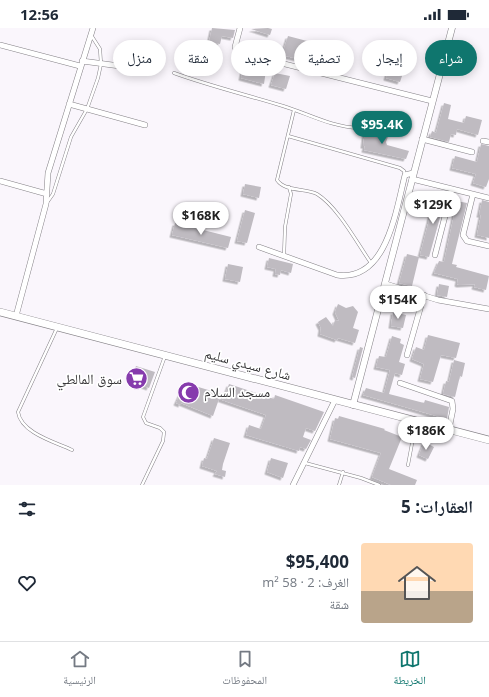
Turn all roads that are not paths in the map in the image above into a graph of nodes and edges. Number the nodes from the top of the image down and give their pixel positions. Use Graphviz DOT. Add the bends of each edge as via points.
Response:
graph roads {
  1 [pos="93,28"];
  2 [pos="240,28"];
  3 [pos="452,28"];
  4 [pos="91,34"];
  5 [pos="0,45"];
  6 [pos="81,63"];
  7 [pos="101,64"];
  8 [pos="113,65"];
  9 [pos="181,76"];
  10 [pos="432,101"];
  11 [pos="69,104"];
  12 [pos="87,109"];
  13 [pos="294,110"];
  14 [pos="145,125"];
  15 [pos="359,128"];
  16 [pos="288,136"];
  17 [pos="422,139"];
  18 [pos="472,152"];
  19 [pos="405,175"];
  20 [pos="413,176"];
  21 [pos="0,182"];
  22 [pos="289,187"];
  23 [pos="452,189"];
  24 [pos="47,194"];
  25 [pos="473,194"];
  26 [pos="489,198"];
  27 [pos="46,204"];
  28 [pos="489,246"];
  29 [pos="259,247"];
  30 [pos="435,255"];
  31 [pos="284,256"];
  32 [pos="372,264"];
  33 [pos="386,284"];
  34 [pos="424,295"];
  35 [pos="489,309"];
  36 [pos="0,312"];
  37 [pos="16,316"];
  38 [pos="57,327"];
  39 [pos="407,355"];
  40 [pos="165,356"];
  41 [pos="400,383"];
  42 [pos="335,400"];
  43 [pos="353,405"];
  44 [pos="416,421"];
  45 [pos="449,429"];
  46 [pos="489,440"];
  47 [pos="72,450"];
  48 [pos="305,463"];
  49 [pos="408,465"];
  50 [pos="342,472"];
  51 [pos="142,485"];
  52 [pos="293,485"];
  53 [pos="339,485"];
  54 [pos="379,485"];
  1 -- 4 [label="street"];
  2 -- 10 [label="street" via="235,47 237,52"];
  3 -- 10 [label="street"];
  4 -- 6 [label="street"];
  4 -- 7 [label="lane" via="100,49"];
  5 -- 6 [label="street"];
  6 -- 7 [label="street"];
  6 -- 11 [label="street"];
  7 -- 8 [label="street"];
  7 -- 12 [label="lane"];
  9 -- 13 [label="lane"];
  10 -- 17 [label="street"];
  11 -- 12 [label="street"];
  11 -- 24 [label="street" via="48,173"];
  12 -- 14 [label="street"];
  12 -- 27 [label="lane" via="74,131 53,194"];
  13 -- 15 [label="lane" via="332,124"];
  13 -- 16 [label="lane"];
  16 -- 19 [label="lane" via="400,168"];
  16 -- 22 [label="lane" via="277,178 279,183"];
  17 -- 18 [label="street"];
  17 -- 20 [label="street"];
  19 -- 20 [label="street" via="408,173"];
  19 -- 32 [label="street" via="392,226"];
  20 -- 23 [label="street"];
  20 -- 33 [label="street"];
  21 -- 24 [label="street"];
  22 -- 31 [label="lane" via="291,194 285,227"];
  22 -- 32 [label="lane" via="318,195 339,217"];
  23 -- 25 [label="street"];
  23 -- 30 [label="street"];
  24 -- 27 [label="street"];
  25 -- 26 [label="street"];
  25 -- 28 [label="street" via="464,239"];
  27 -- 37 [label="street"];
  29 -- 31 [label="street"];
  31 -- 32 [label="street" via="344,276 362,272"];
  33 -- 34 [label="street"];
  33 -- 43 [label="street"];
  34 -- 35 [label="street"];
  34 -- 39 [label="street"];
  36 -- 37 [label="main road, شارع سيدي سليم"];
  37 -- 38 [label="main road, شارع سيدي سليم"];
  38 -- 40 [label="main road, شارع سيدي سليم"];
  38 -- 47 [label="lane" via="18,412 26,428"];
  40 -- 42 [label="main road, شارع سيدي سليم"];
  40 -- 51 [label="lane" via="143,417 146,423 164,432 163,441"];
  41 -- 45 [label="street" via="452,400"];
  42 -- 43 [label="main road, شارع سيدي سليم"];
  42 -- 48 [label="street"];
  43 -- 44 [label="main road, شارع سيدي سليم"];
  44 -- 45 [label="main road, شارع سيدي سليم"];
  44 -- 49 [label="lane"];
  45 -- 46 [label="main road, شارع سيدي سليم"];
  48 -- 50 [label="lane"];
  48 -- 52 [label="street"];
  50 -- 53 [label="lane"];
  50 -- 54 [label="lane"];
}
